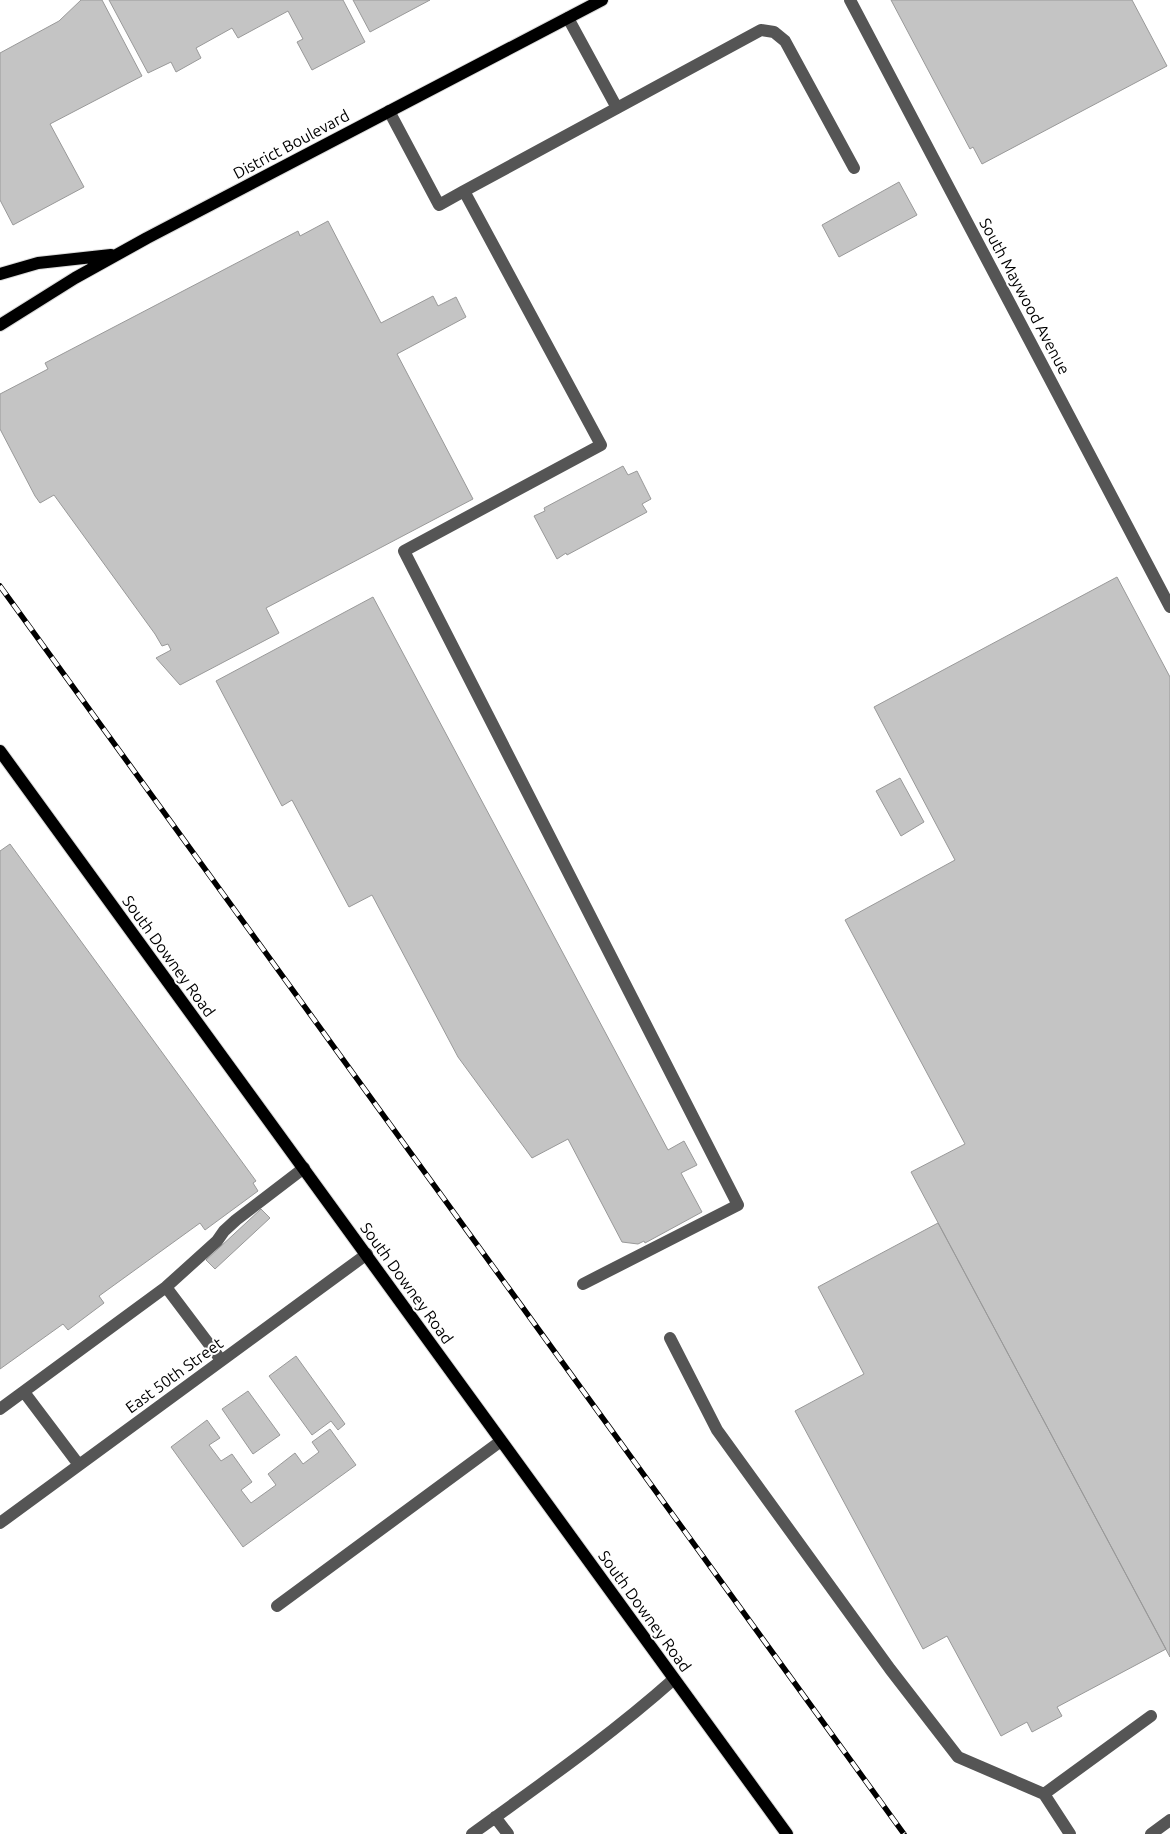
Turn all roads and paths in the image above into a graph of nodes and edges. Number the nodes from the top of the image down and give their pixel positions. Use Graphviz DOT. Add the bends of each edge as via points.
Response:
graph roads {
  1 [pos="602,0"];
  2 [pos="850,0"];
  3 [pos="568,18"];
  4 [pos="617,108"];
  5 [pos="389,111"];
  6 [pos="854,168"];
  7 [pos="464,191"];
  8 [pos="116,255"];
  9 [pos="0,274"];
  10 [pos="0,325"];
  11 [pos="1170,607"];
  12 [pos="0,751"];
  13 [pos="304,1168"];
  14 [pos="367,1254"];
  15 [pos="583,1284"];
  16 [pos="166,1287"];
  17 [pos="670,1338"];
  18 [pos="221,1360"];
  19 [pos="24,1392"];
  20 [pos="0,1409"];
  21 [pos="501,1441"];
  22 [pos="78,1465"];
  23 [pos="0,1523"];
  24 [pos="277,1606"];
  25 [pos="674,1679"];
  26 [pos="1150,1716"];
  27 [pos="1044,1794"];
  28 [pos="495,1817"];
  29 [pos="1170,1820"];
  30 [pos="472,1834"];
  31 [pos="508,1834"];
  32 [pos="788,1834"];
  33 [pos="1070,1834"];
  34 [pos="1151,1834"];
  1 -- 3 [label="main road, District Boulevard"];
  2 -- 11 [label="street, South Maywood Avenue"];
  3 -- 4 [label="street"];
  3 -- 5 [label="main road, District Boulevard"];
  4 -- 6 [label="street" via="761,30 774,32 785,41"];
  4 -- 7 [label="street"];
  5 -- 7 [label="street" via="439,205"];
  5 -- 8 [label="main road, District Boulevard"];
  7 -- 15 [label="street" via="601,444 404,551 738,1205"];
  8 -- 9 [label="main road" via="38,263"];
  8 -- 10 [label="main road, District Boulevard"];
  12 -- 13 [label="main road, South Downey Road"];
  13 -- 14 [label="main road, South Downey Road"];
  13 -- 16 [label="street" via="236,1220"];
  14 -- 18 [label="street, East 50th Street"];
  14 -- 21 [label="main road, South Downey Road"];
  16 -- 18 [label="street"];
  16 -- 19 [label="street"];
  17 -- 27 [label="street" via="717,1430 890,1669 958,1757"];
  18 -- 22 [label="street, East 50th Street"];
  19 -- 20 [label="street"];
  19 -- 22 [label="street"];
  21 -- 24 [label="street"];
  21 -- 25 [label="main road, South Downey Road"];
  22 -- 23 [label="street, East 50th Street"];
  25 -- 28 [label="street" via="593,1747"];
  25 -- 32 [label="main road, South Downey Road"];
  26 -- 27 [label="street"];
  27 -- 33 [label="street"];
  28 -- 30 [label="street"];
  28 -- 31 [label="street"];
  29 -- 34 [label="street"];
}
